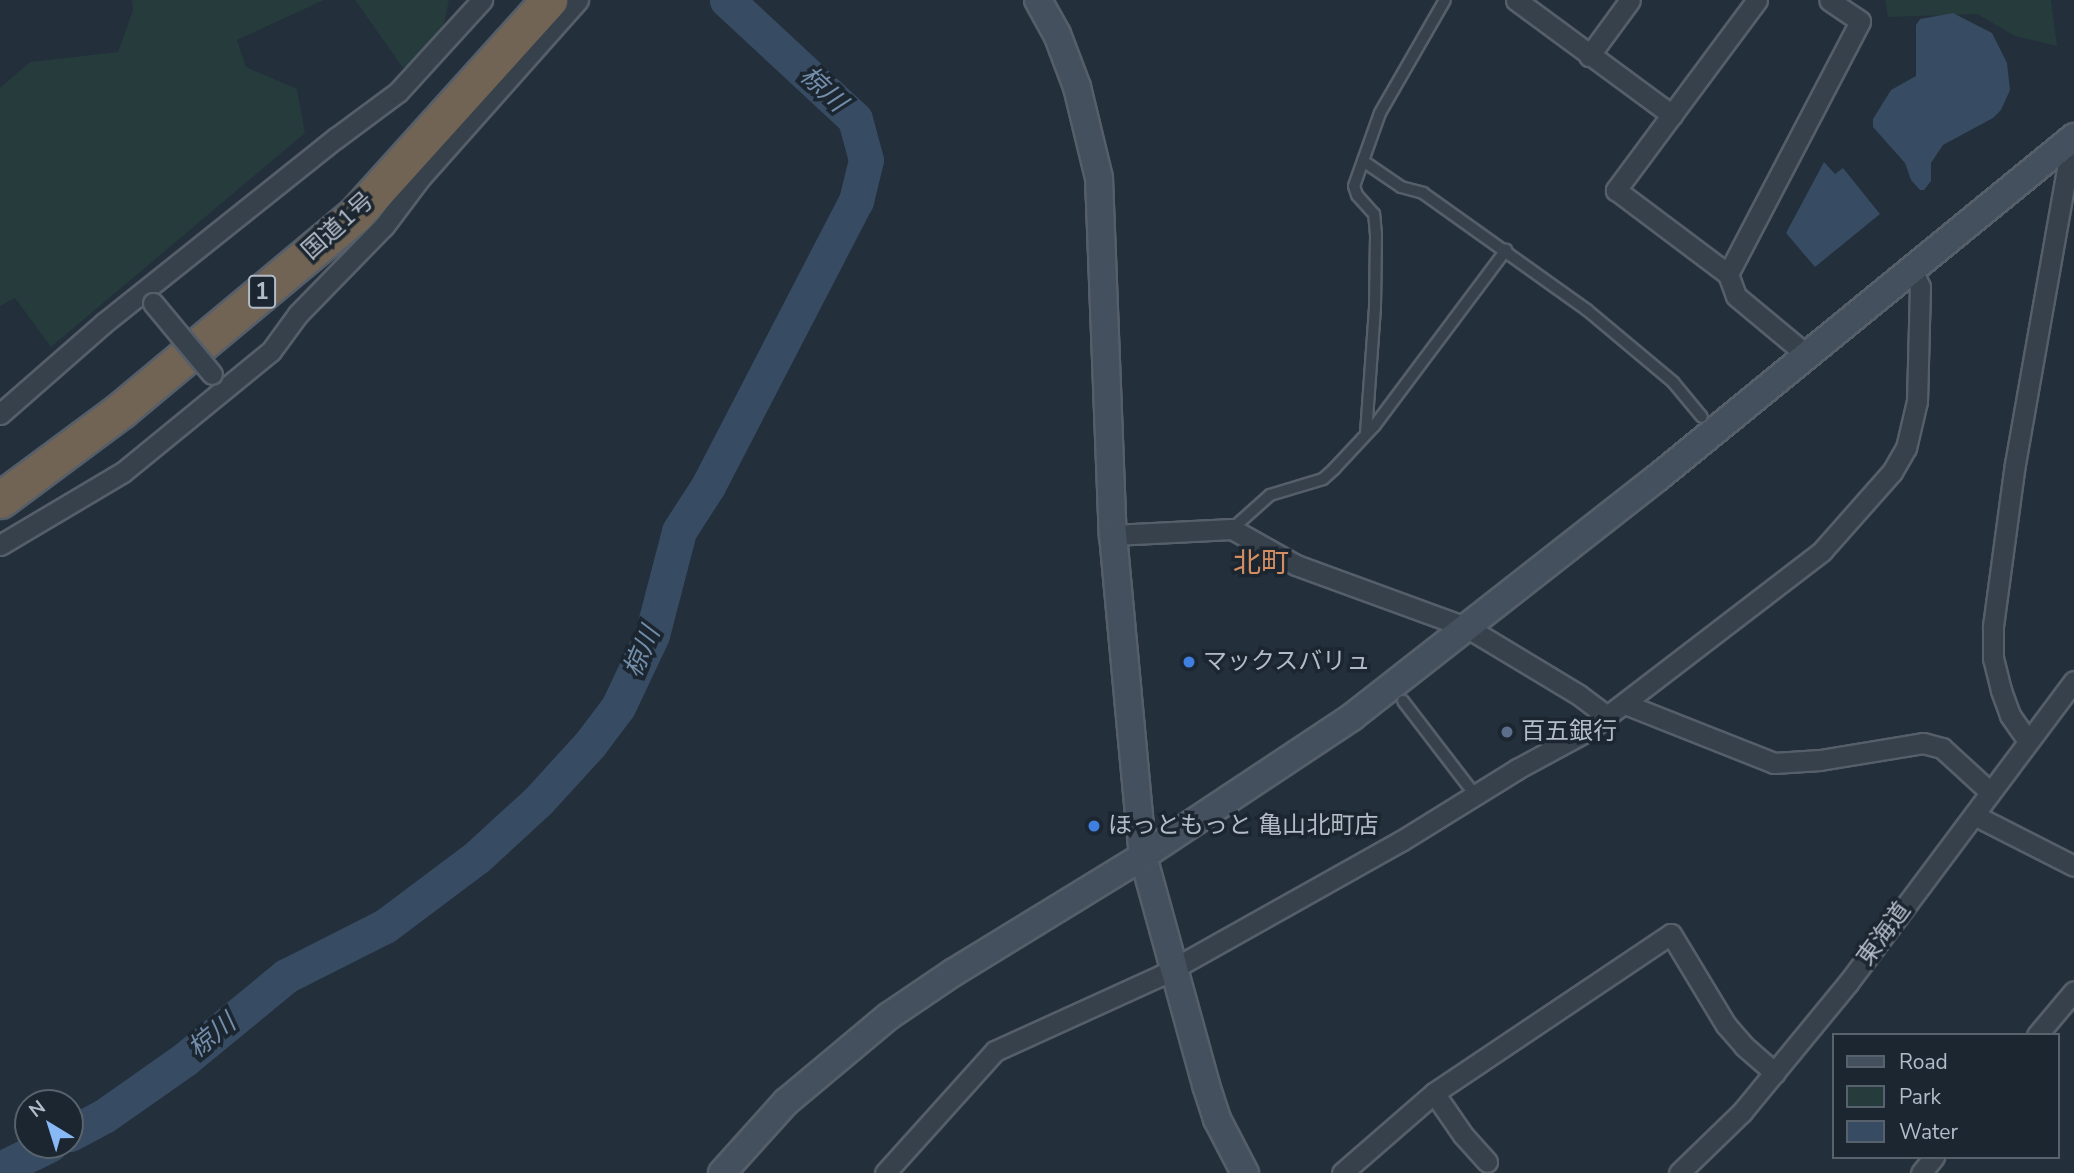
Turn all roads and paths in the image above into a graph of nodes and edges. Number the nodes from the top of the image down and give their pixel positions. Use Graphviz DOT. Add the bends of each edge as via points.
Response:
graph roads {
  1 [pos="482,0"];
  2 [pos="549,0"];
  3 [pos="578,0"];
  4 [pos="1038,0"];
  5 [pos="1445,0"];
  6 [pos="1516,0"];
  7 [pos="1630,0"];
  8 [pos="1757,0"];
  9 [pos="1829,0"];
  10 [pos="1589,55"];
  11 [pos="1672,115"];
  12 [pos="2072,145"];
  13 [pos="1363,161"];
  14 [pos="1506,250"];
  15 [pos="1912,270"];
  16 [pos="1728,274"];
  17 [pos="148,298"];
  18 [pos="1808,356"];
  19 [pos="226,391"];
  20 [pos="0,414"];
  21 [pos="1702,417"];
  22 [pos="1366,433"];
  23 [pos="0,499"];
  24 [pos="1232,530"];
  25 [pos="1113,535"];
  26 [pos="0,545"];
  27 [pos="1468,628"];
  28 [pos="2074,681"];
  29 [pos="1403,701"];
  30 [pos="1625,705"];
  31 [pos="1608,717"];
  32 [pos="2028,741"];
  33 [pos="1989,791"];
  34 [pos="1475,795"];
  35 [pos="1974,815"];
  36 [pos="1143,856"];
  37 [pos="2074,866"];
  38 [pos="1175,968"];
  39 [pos="2074,991"];
  40 [pos="2039,1033"];
  41 [pos="1775,1073"];
  42 [pos="1434,1093"];
  43 [pos="1932,1159"];
  44 [pos="1487,1162"];
  45 [pos="722,1173"];
  46 [pos="885,1173"];
  47 [pos="1245,1173"];
  48 [pos="1342,1173"];
  49 [pos="1679,1173"];
  50 [pos="1921,1173"];
  1 -- 17 [label="street" via="398,92 336,138"];
  2 -- 23 [label="highway, 国道1号 / 1" via="355,215 121,411"];
  3 -- 19 [label="street" via="420,178 384,226 298,314 271,351"];
  4 -- 25 [label="street" via="1057,33 1077,87 1099,178"];
  5 -- 13 [label="lane" via="1380,113"];
  6 -- 10 [label="street"];
  7 -- 10 [label="street"];
  8 -- 11 [label="street"];
  9 -- 16 [label="street" via="1860,21"];
  10 -- 11 [label="street"];
  11 -- 16 [label="street" via="1616,190"];
  12 -- 15 [label="street"];
  12 -- 32 [label="street" via="2015,464 1993,626 1993,658 2001,690 2010,715"];
  13 -- 14 [label="lane" via="1401,187 1423,193"];
  13 -- 22 [label="lane" via="1354,186 1374,214 1376,235"];
  14 -- 21 [label="lane" via="1673,382"];
  14 -- 22 [label="lane"];
  15 -- 18 [label="street"];
  15 -- 30 [label="street" via="1920,287 1917,401 1906,448 1892,472 1822,551"];
  16 -- 18 [label="street" via="1736,296"];
  17 -- 19 [label="street, bridge"];
  17 -- 20 [label="street"];
  18 -- 27 [label="street"];
  19 -- 26 [label="street" via="123,471"];
  22 -- 24 [label="lane" via="1323,479 1270,495"];
  24 -- 25 [label="street"];
  24 -- 27 [label="street" via="1296,565"];
  25 -- 36 [label="street"];
  27 -- 31 [label="street"];
  27 -- 36 [label="street" via="1352,717"];
  28 -- 32 [label="street, 東海道"];
  29 -- 34 [label="lane"];
  30 -- 31 [label="street"];
  30 -- 33 [label="street" via="1774,764 1923,743 1942,748"];
  31 -- 34 [label="street"];
  32 -- 33 [label="street, 東海道"];
  33 -- 35 [label="street, 東海道"];
  34 -- 38 [label="street"];
  35 -- 37 [label="street"];
  35 -- 41 [label="street, 東海道"];
  36 -- 38 [label="street"];
  36 -- 45 [label="street" via="889,1016 786,1102"];
  38 -- 46 [label="street" via="995,1051"];
  38 -- 47 [label="street" via="1217,1119"];
  39 -- 40 [label="street"];
  41 -- 42 [label="street" via="1726,1025 1671,934"];
  41 -- 49 [label="street, 東海道"];
  42 -- 44 [label="street"];
  42 -- 48 [label="street"];
  43 -- 50 [label="street"];
}
